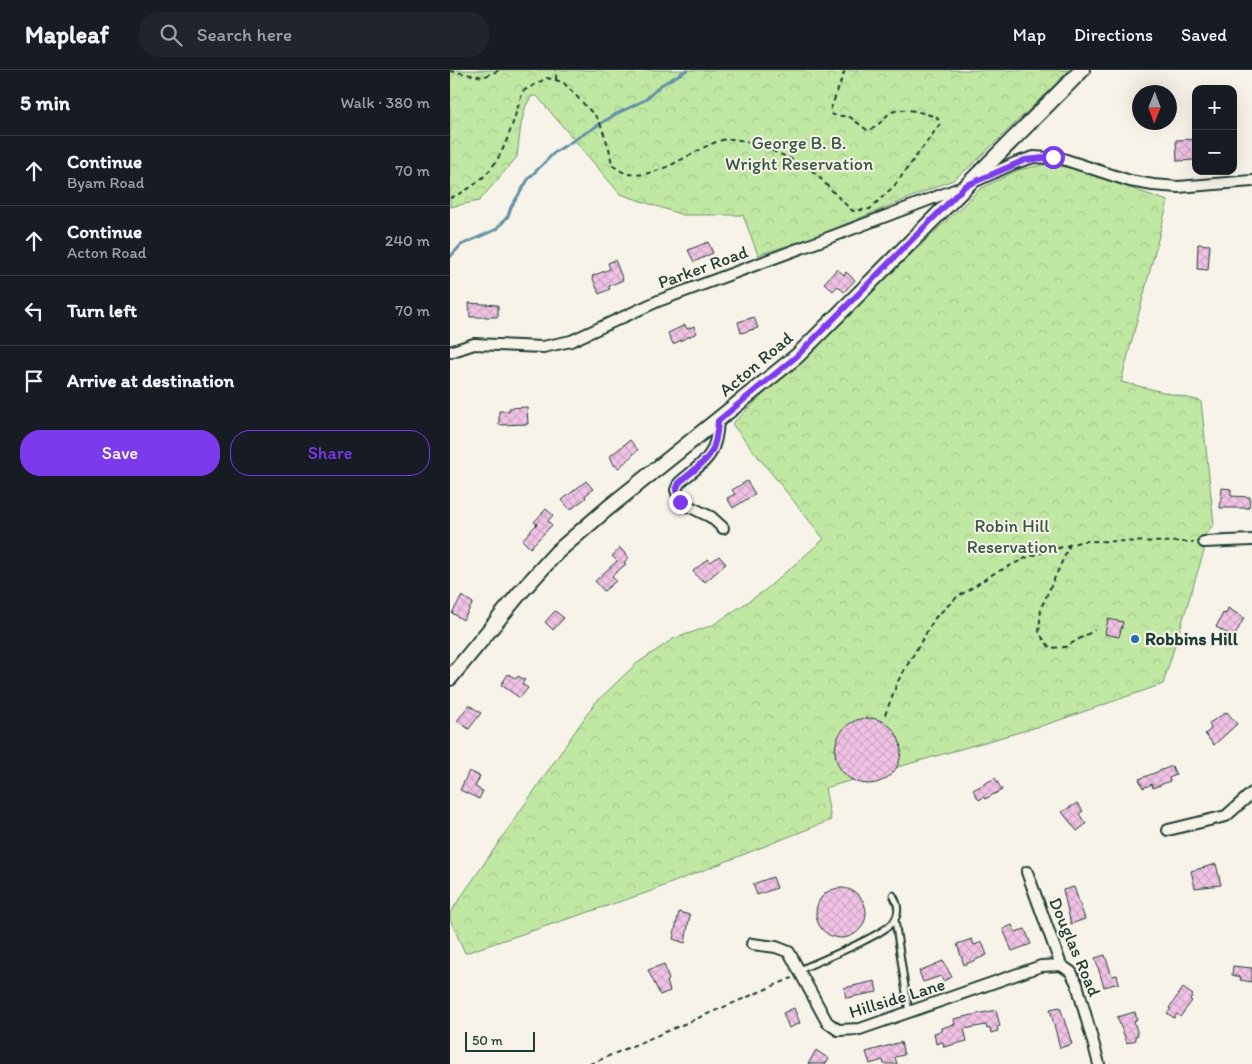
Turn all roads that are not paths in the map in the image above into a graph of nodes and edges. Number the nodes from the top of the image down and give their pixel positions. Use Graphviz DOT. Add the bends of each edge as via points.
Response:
graph roads {
  1 [pos="1082,70"];
  2 [pos="1252,181"];
  3 [pos="965,186"];
  4 [pos="450,352"];
  5 [pos="718,421"];
  6 [pos="723,528"];
  7 [pos="1252,540"];
  8 [pos="1204,542"];
  9 [pos="450,678"];
  10 [pos="1252,793"];
  11 [pos="1168,830"];
  12 [pos="1027,872"];
  13 [pos="893,896"];
  14 [pos="895,920"];
  15 [pos="752,944"];
  16 [pos="1061,965"];
  17 [pos="800,972"];
  18 [pos="909,1013"];
  19 [pos="1100,1064"];
  1 -- 3 [label="main road, Acton Road"];
  2 -- 3 [label="street, Parker Road" via="1153,185 1130,181 1063,159 1044,157 1015,163"];
  3 -- 4 [label="street, Parker Road" via="658,300 571,341 543,347 474,344"];
  3 -- 5 [label="main road, Acton Road" via="797,356"];
  5 -- 6 [label="street" via="717,441 710,455 679,483 676,490 680,502 711,517"];
  5 -- 9 [label="main road, Acton Road" via="557,552 518,594"];
  7 -- 8 [label="street"];
  10 -- 11 [label="street" via="1226,816"];
  12 -- 16 [label="street, Douglas Road"];
  13 -- 14 [label="lane" via="898,907"];
  14 -- 17 [label="lane" via="890,926"];
  14 -- 18 [label="lane"];
  15 -- 17 [label="street, Hillside Lane" via="783,949 793,956"];
  16 -- 18 [label="street, Hillside Lane" via="1041,966"];
  16 -- 19 [label="street, Douglas Road" via="1074,978"];
  17 -- 18 [label="street, Hillside Lane" via="827,1022 838,1030 860,1029"];
}
